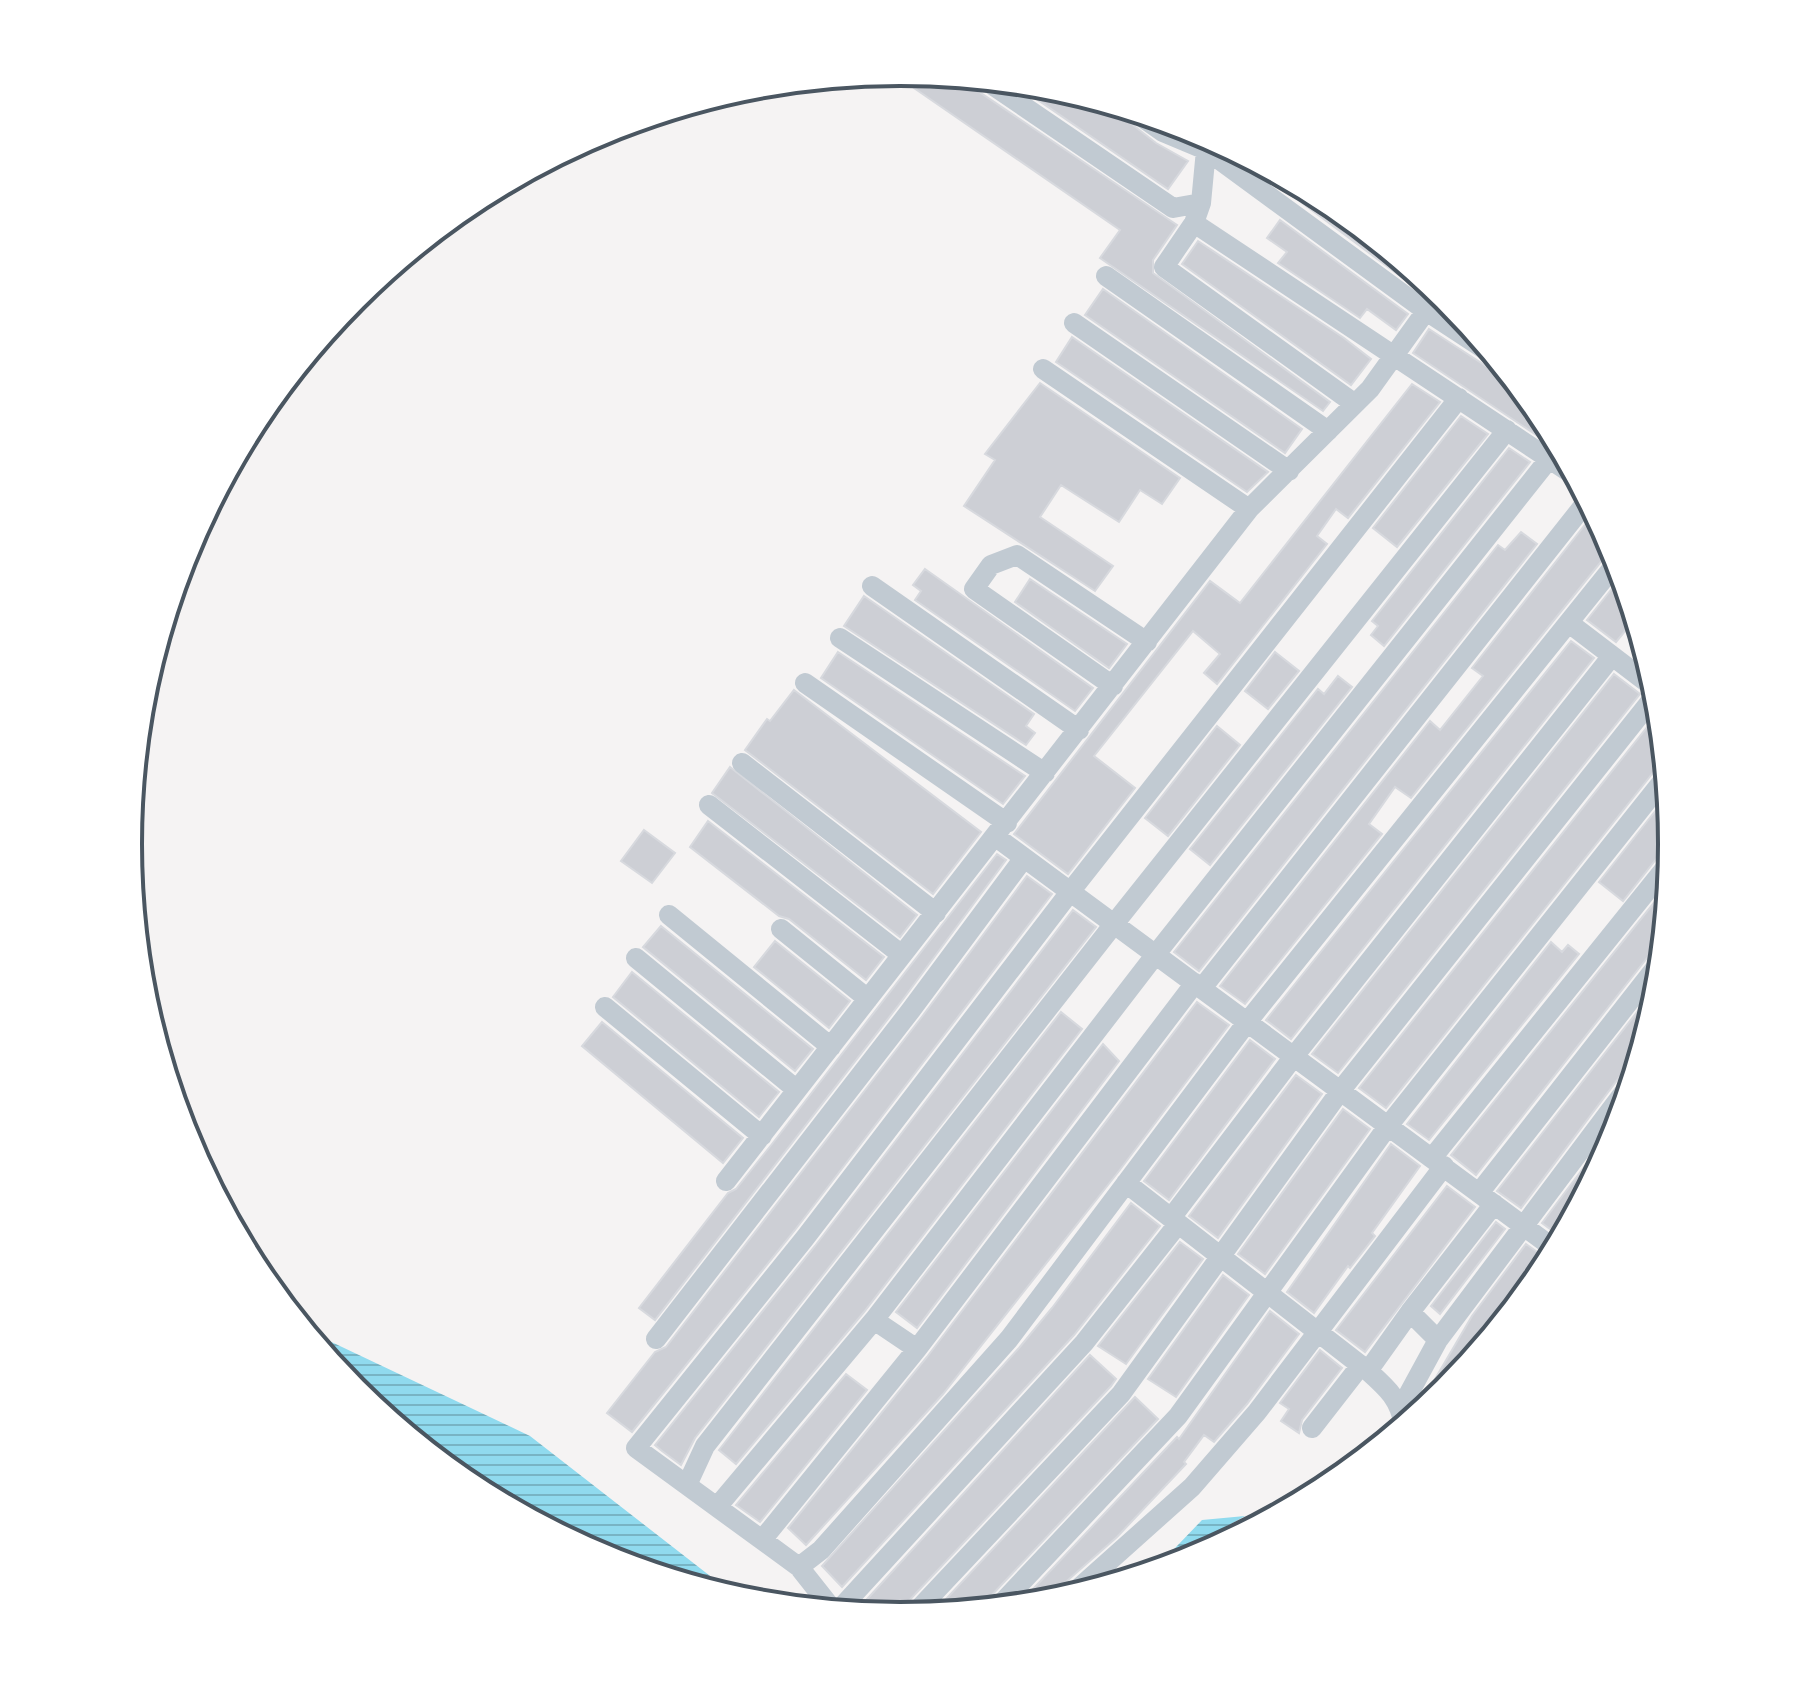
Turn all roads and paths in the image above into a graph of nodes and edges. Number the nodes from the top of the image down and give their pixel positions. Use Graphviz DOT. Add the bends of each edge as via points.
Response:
graph roads {
  1 [pos="1004,93"];
  2 [pos="1206,150"];
  3 [pos="1208,152"];
  4 [pos="1201,203"];
  5 [pos="1194,223"];
  6 [pos="1106,276"];
  7 [pos="1432,303"];
  8 [pos="1426,311"];
  9 [pos="1074,323"];
  10 [pos="1462,335"];
  11 [pos="1395,355"];
  12 [pos="1043,369"];
  13 [pos="1459,398"];
  14 [pos="1355,404"];
  15 [pos="1507,430"];
  16 [pos="1328,431"];
  17 [pos="1549,459"];
  18 [pos="1556,464"];
  19 [pos="1289,471"];
  20 [pos="1249,509"];
  21 [pos="1581,509"];
  22 [pos="1608,573"];
  23 [pos="872,586"];
  24 [pos="1569,623"];
  25 [pos="840,638"];
  26 [pos="1147,642"];
  27 [pos="1612,656"];
  28 [pos="1639,674"];
  29 [pos="805,683"];
  30 [pos="1113,686"];
  31 [pos="1644,696"];
  32 [pos="1079,730"];
  33 [pos="742,763"];
  34 [pos="1045,773"];
  35 [pos="1657,789"];
  36 [pos="709,805"];
  37 [pos="1002,830"];
  38 [pos="1024,858"];
  39 [pos="1658,878"];
  40 [pos="1070,892"];
  41 [pos="936,913"];
  42 [pos="669,915"];
  43 [pos="1114,924"];
  44 [pos="781,929"];
  45 [pos="1156,954"];
  46 [pos="902,955"];
  47 [pos="636,958"];
  48 [pos="1646,981"];
  49 [pos="1199,985"];
  50 [pos="868,999"];
  51 [pos="605,1007"];
  52 [pos="1248,1021"];
  53 [pos="831,1047"];
  54 [pos="1295,1055"];
  55 [pos="797,1090"];
  56 [pos="1341,1090"];
  57 [pos="1610,1111"];
  58 [pos="1388,1126"];
  59 [pos="762,1136"];
  60 [pos="1438,1162"];
  61 [pos="726,1181"];
  62 [pos="1126,1183"];
  63 [pos="1487,1198"];
  64 [pos="1175,1221"];
  65 [pos="1524,1226"];
  66 [pos="1546,1242"];
  67 [pos="1220,1256"];
  68 [pos="1268,1293"];
  69 [pos="1410,1312"];
  70 [pos="874,1320"];
  71 [pos="1318,1332"];
  72 [pos="656,1339"];
  73 [pos="1438,1340"];
  74 [pos="917,1349"];
  75 [pos="1364,1368"];
  76 [pos="1404,1412"];
  77 [pos="1401,1415"];
  78 [pos="1312,1428"];
  79 [pos="687,1485"];
  80 [pos="717,1507"];
  81 [pos="762,1540"];
  82 [pos="799,1567"];
  83 [pos="1089,1579"];
  84 [pos="1009,1595"];
  85 [pos="826,1599"];
  86 [pos="846,1601"];
  87 [pos="925,1602"];
  1 -- 4 [label="lane" via="1173,208"];
  2 -- 4 [label="lane"];
  3 -- 8 [label="lane"];
  4 -- 5 [label="lane"];
  5 -- 11 [label="lane"];
  5 -- 14 [label="lane" via="1164,267"];
  6 -- 16 [label="lane"];
  7 -- 8 [label="lane"];
  8 -- 10 [label="lane"];
  8 -- 11 [label="lane"];
  9 -- 19 [label="lane"];
  11 -- 13 [label="lane"];
  11 -- 14 [label="lane"];
  12 -- 20 [label="lane"];
  13 -- 15 [label="lane"];
  13 -- 40 [label="lane"];
  14 -- 16 [label="lane"];
  15 -- 17 [label="lane"];
  15 -- 43 [label="lane"];
  16 -- 19 [label="lane"];
  17 -- 18 [label="lane"];
  17 -- 45 [label="lane"];
  19 -- 20 [label="lane"];
  20 -- 26 [label="lane"];
  21 -- 49 [label="lane"];
  22 -- 24 [label="lane"];
  23 -- 32 [label="lane"];
  24 -- 27 [label="lane"];
  24 -- 52 [label="lane"];
  25 -- 34 [label="lane"];
  26 -- 30 [label="lane"];
  26 -- 30 [label="lane" via="1017,555 991,565 974,589"];
  27 -- 28 [label="lane"];
  27 -- 54 [label="lane"];
  29 -- 37 [label="lane"];
  30 -- 32 [label="lane"];
  31 -- 56 [label="lane"];
  32 -- 34 [label="lane"];
  33 -- 41 [label="lane"];
  34 -- 37 [label="lane"];
  35 -- 58 [label="lane"];
  36 -- 46 [label="lane"];
  37 -- 38 [label="lane"];
  37 -- 41 [label="lane"];
  38 -- 40 [label="lane"];
  38 -- 72 [label="lane"];
  39 -- 60 [label="lane"];
  40 -- 43 [label="lane"];
  40 -- 79 [label="lane" via="805,1238 636,1448"];
  41 -- 46 [label="lane"];
  42 -- 53 [label="lane"];
  43 -- 45 [label="lane"];
  43 -- 79 [label="lane" via="705,1446"];
  44 -- 50 [label="lane"];
  45 -- 49 [label="lane"];
  45 -- 70 [label="lane"];
  46 -- 50 [label="lane"];
  47 -- 55 [label="lane"];
  48 -- 63 [label="lane"];
  49 -- 52 [label="lane"];
  49 -- 74 [label="lane"];
  50 -- 53 [label="lane"];
  51 -- 59 [label="lane"];
  52 -- 54 [label="lane"];
  52 -- 62 [label="lane"];
  53 -- 55 [label="lane"];
  54 -- 56 [label="lane"];
  54 -- 64 [label="lane"];
  55 -- 59 [label="lane"];
  56 -- 58 [label="lane"];
  56 -- 67 [label="lane"];
  57 -- 65 [label="lane"];
  58 -- 60 [label="lane"];
  58 -- 68 [label="lane"];
  59 -- 61 [label="lane"];
  60 -- 63 [label="lane"];
  60 -- 71 [label="lane"];
  62 -- 64 [label="lane"];
  62 -- 82 [label="lane" via="1009,1339 821,1550"];
  63 -- 65 [label="lane"];
  63 -- 69 [label="lane"];
  64 -- 67 [label="lane"];
  64 -- 86 [label="lane" via="1084,1343"];
  65 -- 66 [label="lane"];
  65 -- 73 [label="lane"];
  67 -- 68 [label="lane"];
  67 -- 87 [label="lane" via="1121,1394"];
  68 -- 71 [label="lane"];
  68 -- 84 [label="lane" via="1178,1416"];
  69 -- 73 [label="lane"];
  69 -- 75 [label="lane"];
  70 -- 74 [label="lane"];
  70 -- 80 [label="lane"];
  71 -- 75 [label="lane"];
  71 -- 83 [label="lane" via="1192,1487"];
  73 -- 76 [label="lane"];
  74 -- 81 [label="lane"];
  75 -- 77 [label="lane" via="1384,1385"];
  75 -- 78 [label="lane"];
  79 -- 80 [label="lane"];
  80 -- 81 [label="lane"];
  81 -- 82 [label="lane"];
  82 -- 85 [label="lane"];
}
